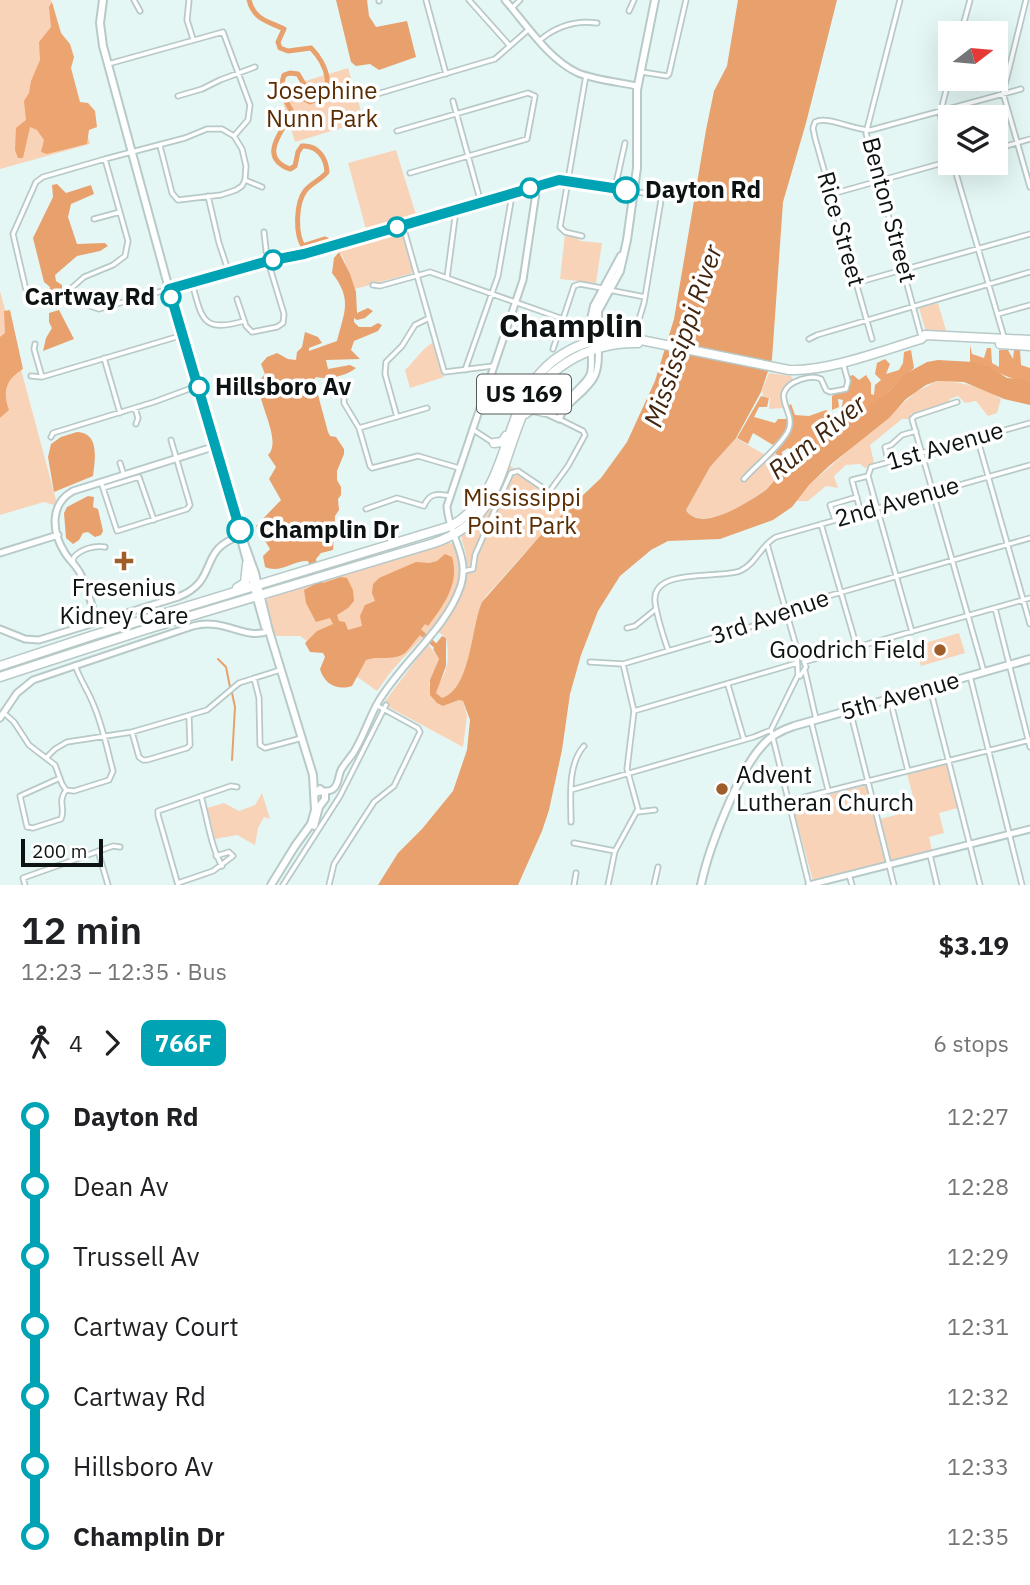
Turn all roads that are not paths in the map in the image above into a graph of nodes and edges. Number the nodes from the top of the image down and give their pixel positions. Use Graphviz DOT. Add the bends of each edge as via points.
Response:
graph roads {
  1 [pos="103,0"];
  2 [pos="134,0"];
  3 [pos="189,0"];
  4 [pos="426,0"];
  5 [pos="469,0"];
  6 [pos="505,0"];
  7 [pos="520,0"];
  8 [pos="634,0"];
  9 [pos="655,0"];
  10 [pos="686,0"];
  11 [pos="900,0"];
  12 [pos="970,0"];
  13 [pos="1027,1"];
  14 [pos="512,8"];
  15 [pos="629,10"];
  16 [pos="140,11"];
  17 [pos="964,21"];
  18 [pos="597,23"];
  19 [pos="530,29"];
  20 [pos="193,40"];
  21 [pos="540,40"];
  22 [pos="510,46"];
  23 [pos="108,64"];
  24 [pos="255,67"];
  25 [pos="640,71"];
  26 [pos="237,74"];
  27 [pos="446,74"];
  28 [pos="586,75"];
  29 [pos="637,86"];
  30 [pos="1021,89"];
  31 [pos="1003,93"];
  32 [pos="362,95"];
  33 [pos="178,96"];
  34 [pos="453,101"];
  35 [pos="961,105"];
  36 [pos="938,112"];
  37 [pos="456,114"];
  38 [pos="867,130"];
  39 [pos="397,131"];
  40 [pos="234,136"];
  41 [pos="1030,139"];
  42 [pos="1017,142"];
  43 [pos="625,143"];
  44 [pos="1008,145"];
  45 [pos="160,146"];
  46 [pos="132,153"];
  47 [pos="468,156"];
  48 [pos="106,159"];
  49 [pos="938,166"];
  50 [pos="410,173"];
  51 [pos="956,175"];
  52 [pos="246,180"];
  53 [pos="568,181"];
  54 [pos="879,181"];
  55 [pos="537,186"];
  56 [pos="262,187"];
  57 [pos="1030,187"];
  58 [pos="615,188"];
  59 [pos="634,191"];
  60 [pos="510,194"];
  61 [pos="832,194"];
  62 [pos="208,196"];
  63 [pos="481,203"];
  64 [pos="456,210"];
  65 [pos="120,212"];
  66 [pos="94,219"];
  67 [pos="403,225"];
  68 [pos="264,232"];
  69 [pos="1030,234"];
  70 [pos="582,236"];
  71 [pos="978,248"];
  72 [pos="268,261"];
  73 [pos="904,269"];
  74 [pos="1030,272"];
  75 [pos="229,273"];
  76 [pos="417,275"];
  77 [pos="447,278"];
  78 [pos="192,283"];
  79 [pos="856,283"];
  80 [pos="373,285"];
  81 [pos="989,285"];
  82 [pos="169,289"];
  83 [pos="606,289"];
  84 [pos="69,290"];
  85 [pos="493,294"];
  86 [pos="645,297"];
  87 [pos="237,299"];
  88 [pos="516,302"];
  89 [pos="1030,304"];
  90 [pos="914,307"];
  91 [pos="998,314"];
  92 [pos="429,318"];
  93 [pos="563,319"];
  94 [pos="244,320"];
  95 [pos="867,321"];
  96 [pos="637,326"];
  97 [pos="183,335"];
  98 [pos="809,339"];
  99 [pos="872,339"];
  100 [pos="921,339"];
  101 [pos="1030,340"];
  102 [pos="1007,342"];
  103 [pos="35,344"];
  104 [pos="595,345"];
  105 [pos="1030,347"];
  106 [pos="552,349"];
  107 [pos="103,358"];
  108 [pos="842,361"];
  109 [pos="493,366"];
  110 [pos="465,370"];
  111 [pos="31,376"];
  112 [pos="42,377"];
  113 [pos="199,386"];
  114 [pos="344,397"];
  115 [pos="957,402"];
  116 [pos="135,408"];
  117 [pos="427,408"];
  118 [pos="517,408"];
  119 [pos="544,412"];
  120 [pos="120,413"];
  121 [pos="397,417"];
  122 [pos="559,419"];
  123 [pos="1030,423"];
  124 [pos="136,424"];
  125 [pos="359,428"];
  126 [pos="472,429"];
  127 [pos="916,431"];
  128 [pos="51,436"];
  129 [pos="977,437"];
  130 [pos="172,440"];
  131 [pos="513,442"];
  132 [pos="494,443"];
  133 [pos="216,446"];
  134 [pos="922,453"];
  135 [pos="176,458"];
  136 [pos="888,462"];
  137 [pos="120,463"];
  138 [pos="1030,465"];
  139 [pos="458,468"];
  140 [pos="124,475"];
  141 [pos="867,476"];
  142 [pos="989,477"];
  143 [pos="744,479"];
  144 [pos="102,485"];
  145 [pos="933,492"];
  146 [pos="450,496"];
  147 [pos="857,497"];
  148 [pos="877,508"];
  149 [pos="366,509"];
  150 [pos="861,513"];
  151 [pos="155,520"];
  152 [pos="835,520"];
  153 [pos="821,524"];
  154 [pos="453,530"];
  155 [pos="58,535"];
  156 [pos="241,536"];
  157 [pos="1030,538"];
  158 [pos="767,544"];
  159 [pos="1008,544"];
  160 [pos="105,547"];
  161 [pos="0,554"];
  162 [pos="952,561"];
  163 [pos="73,563"];
  164 [pos="247,565"];
  165 [pos="466,571"];
  166 [pos="897,576"];
  167 [pos="257,591"];
  168 [pos="841,592"];
  169 [pos="1030,598"];
  170 [pos="208,600"];
  171 [pos="1023,600"];
  172 [pos="995,608"];
  173 [pos="656,609"];
  174 [pos="786,611"];
  175 [pos="968,616"];
  176 [pos="97,622"];
  177 [pos="1030,624"];
  178 [pos="627,628"];
  179 [pos="0,629"];
  180 [pos="269,631"];
  181 [pos="912,632"];
  182 [pos="857,648"];
  183 [pos="668,650"];
  184 [pos="1030,659"];
  185 [pos="814,660"];
  186 [pos="590,662"];
  187 [pos="623,664"];
  188 [pos="799,664"];
  189 [pos="1010,664"];
  190 [pos="75,665"];
  191 [pos="0,666"];
  192 [pos="804,669"];
  193 [pos="282,670"];
  194 [pos="984,672"];
  195 [pos="970,676"];
  196 [pos="0,677"];
  197 [pos="254,678"];
  198 [pos="796,681"];
  199 [pos="727,684"];
  200 [pos="930,688"];
  201 [pos="890,699"];
  202 [pos="382,706"];
  203 [pos="850,710"];
  204 [pos="635,711"];
  205 [pos="2,715"];
  206 [pos="189,716"];
  207 [pos="813,720"];
  208 [pos="132,733"];
  209 [pos="771,733"];
  210 [pos="104,738"];
  211 [pos="302,738"];
  212 [pos="744,740"];
  213 [pos="1029,740"];
  214 [pos="584,746"];
  215 [pos="1030,747"];
  216 [pos="988,750"];
  217 [pos="46,758"];
  218 [pos="948,760"];
  219 [pos="908,771"];
  220 [pos="628,774"];
  221 [pos="313,775"];
  222 [pos="60,778"];
  223 [pos="868,781"];
  224 [pos="237,787"];
  225 [pos="66,790"];
  226 [pos="570,790"];
  227 [pos="828,791"];
  228 [pos="201,796"];
  229 [pos="314,796"];
  230 [pos="323,796"];
  231 [pos="789,801"];
  232 [pos="655,810"];
  233 [pos="637,812"];
  234 [pos="571,822"];
  235 [pos="1030,829"];
  236 [pos="1009,834"];
  237 [pos="574,844"];
  238 [pos="970,845"];
  239 [pos="120,847"];
  240 [pos="294,848"];
  241 [pos="98,851"];
  242 [pos="615,851"];
  243 [pos="930,855"];
  244 [pos="216,856"];
  245 [pos="890,865"];
  246 [pos="222,866"];
  247 [pos="658,867"];
  248 [pos="576,873"];
  249 [pos="849,875"];
  250 [pos="178,884"];
  251 [pos="25,885"];
  252 [pos="108,885"];
  253 [pos="271,885"];
  254 [pos="283,885"];
  255 [pos="329,885"];
  256 [pos="574,885"];
  257 [pos="608,885"];
  258 [pos="654,885"];
  259 [pos="701,885"];
  260 [pos="809,885"];
  261 [pos="852,885"];
  262 [pos="894,885"];
  263 [pos="937,885"];
  264 [pos="980,885"];
  265 [pos="1022,885"];
  1 -- 23 [label="main road" via="100,28"];
  2 -- 16 [label="street"];
  3 -- 20 [label="street" via="187,20"];
  4 -- 27 [label="street"];
  5 -- 22 [label="street"];
  6 -- 14 [label="street"];
  7 -- 14 [label="street"];
  8 -- 15 [label="street"];
  9 -- 25 [label="main road"];
  10 -- 25 [label="street" via="667,76"];
  11 -- 38 [label="street, Benton Street"];
  12 -- 17 [label="street"];
  13 -- 31 [label="street"];
  14 -- 19 [label="street"];
  18 -- 21 [label="street" via="556,28"];
  19 -- 21 [label="street"];
  19 -- 22 [label="street"];
  20 -- 23 [label="street"];
  20 -- 26 [label="street" via="226,34"];
  21 -- 28 [label="street" via="568,66"];
  22 -- 27 [label="street" via="495,59"];
  23 -- 46 [label="main road"];
  24 -- 26 [label="street"];
  25 -- 29 [label="main road"];
  26 -- 33 [label="street"];
  26 -- 40 [label="street" via="250,110 248,120"];
  27 -- 32 [label="street"];
  28 -- 29 [label="street"];
  28 -- 53 [label="street"];
  29 -- 59 [label="main road"];
  30 -- 31 [label="street"];
  31 -- 35 [label="street"];
  31 -- 42 [label="street"];
  34 -- 37 [label="street"];
  36 -- 38 [label="street"];
  37 -- 39 [label="street"];
  37 -- 47 [label="street"];
  37 -- 47 [label="street" via="528,93 535,96 527,139"];
  38 -- 54 [label="street, Benton Street"];
  38 -- 61 [label="street, Rice Street" via="823,119 813,128"];
  40 -- 45 [label="street" via="222,129 207,129"];
  40 -- 52 [label="street" via="242,149"];
  41 -- 42 [label="street"];
  42 -- 44 [label="street"];
  42 -- 57 [label="street"];
  43 -- 58 [label="street"];
  45 -- 46 [label="street"];
  45 -- 62 [label="street" via="175,198"];
  46 -- 48 [label="street"];
  46 -- 82 [label="main road"];
  47 -- 50 [label="street"];
  47 -- 63 [label="street"];
  48 -- 65 [label="street"];
  48 -- 84 [label="street" via="36,182 13,234 30,297 50,303"];
  49 -- 54 [label="street"];
  51 -- 71 [label="street"];
  52 -- 56 [label="street"];
  52 -- 62 [label="street" via="229,193"];
  53 -- 55 [label="street"];
  53 -- 58 [label="street"];
  53 -- 70 [label="street" via="560,227"];
  54 -- 61 [label="street"];
  54 -- 73 [label="street, Benton Street"];
  55 -- 60 [label="street"];
  55 -- 88 [label="street"];
  58 -- 59 [label="street"];
  59 -- 83 [label="main road" via="620,260"];
  59 -- 86 [label="street" via="661,198"];
  60 -- 63 [label="street"];
  60 -- 85 [label="street"];
  61 -- 79 [label="street, Rice Street"];
  62 -- 75 [label="street"];
  63 -- 64 [label="street"];
  64 -- 67 [label="street"];
  64 -- 77 [label="street"];
  65 -- 66 [label="street"];
  65 -- 84 [label="street" via="128,241 125,256"];
  67 -- 72 [label="street"];
  67 -- 76 [label="street"];
  68 -- 72 [label="street"];
  69 -- 71 [label="street"];
  71 -- 73 [label="street"];
  71 -- 81 [label="street"];
  72 -- 75 [label="street"];
  72 -- 94 [label="street" via="283,323 258,333 247,329"];
  73 -- 79 [label="street"];
  73 -- 90 [label="street, Benton Street"];
  74 -- 81 [label="street"];
  75 -- 78 [label="street"];
  76 -- 77 [label="street" via="430,272"];
  76 -- 80 [label="street"];
  76 -- 92 [label="street"];
  77 -- 85 [label="street"];
  78 -- 82 [label="street"];
  78 -- 94 [label="street" via="209,322 223,326"];
  79 -- 95 [label="street, Rice Street"];
  81 -- 90 [label="street"];
  81 -- 91 [label="street"];
  82 -- 84 [label="street" via="99,309 84,304"];
  82 -- 97 [label="main road"];
  83 -- 86 [label="street"];
  83 -- 93 [label="street" via="574,286"];
  83 -- 104 [label="main road" via="593,309"];
  85 -- 88 [label="street"];
  85 -- 110 [label="street"];
  86 -- 96 [label="street"];
  87 -- 94 [label="street"];
  88 -- 93 [label="street"];
  88 -- 109 [label="street"];
  89 -- 91 [label="street"];
  90 -- 95 [label="street"];
  90 -- 100 [label="street, Benton Street"];
  91 -- 102 [label="street"];
  92 -- 110 [label="street" via="445,372"];
  92 -- 121 [label="street" via="415,325 402,346 384,359"];
  93 -- 106 [label="street"];
  95 -- 98 [label="street"];
  95 -- 99 [label="street, Rice Street"];
  97 -- 107 [label="street"];
  97 -- 113 [label="main road"];
  100 -- 102 [label="highway, US 169"];
  100 -- 108 [label="highway, US 169"];
  101 -- 102 [label="highway, US 169"];
  102 -- 105 [label="highway"];
  103 -- 112 [label="street"];
  104 -- 108 [label="highway, US 169" via="632,338 802,370"];
  104 -- 118 [label="highway, US 169" via="567,351 550,363"];
  104 -- 122 [label="street" via="598,368 594,379"];
  104 -- 131 [label="highway, US 169" via="540,386 523,412"];
  107 -- 112 [label="street"];
  107 -- 120 [label="street"];
  108 -- 143 [label="street" via="846,389 830,393 815,376 800,379 785,391 788,430"];
  109 -- 110 [label="street"];
  109 -- 126 [label="street"];
  111 -- 112 [label="street"];
  113 -- 116 [label="street"];
  113 -- 133 [label="main road"];
  114 -- 125 [label="street"];
  115 -- 127 [label="street" via="913,417"];
  116 -- 120 [label="street"];
  116 -- 124 [label="street"];
  117 -- 121 [label="street"];
  118 -- 132 [label="highway" via="505,439"];
  118 -- 154 [label="highway, US 169" via="492,486"];
  119 -- 122 [label="street"];
  119 -- 131 [label="highway" via="526,412"];
  120 -- 128 [label="street"];
  121 -- 125 [label="street"];
  122 -- 165 [label="street" via="585,434 583,442 550,491 518,471 511,473 473,569"];
  123 -- 129 [label="street, 1st Avenue"];
  125 -- 139 [label="street" via="372,468 418,456"];
  126 -- 132 [label="street"];
  126 -- 139 [label="street"];
  127 -- 134 [label="street"];
  127 -- 136 [label="street" via="886,447"];
  129 -- 134 [label="street, 1st Avenue"];
  129 -- 142 [label="street"];
  130 -- 135 [label="street"];
  131 -- 154 [label="highway, US 169" via="492,498 463,529"];
  133 -- 135 [label="street"];
  133 -- 156 [label="main road"];
  134 -- 136 [label="street, 1st Avenue"];
  134 -- 145 [label="street"];
  135 -- 140 [label="street"];
  135 -- 151 [label="street" via="189,508"];
  136 -- 141 [label="street, 1st Avenue" via="871,467"];
  137 -- 140 [label="street"];
  138 -- 142 [label="street, 2nd Avenue"];
  139 -- 146 [label="street"];
  140 -- 144 [label="street"];
  141 -- 147 [label="street" via="852,480"];
  141 -- 148 [label="street"];
  142 -- 145 [label="street, 2nd Avenue"];
  142 -- 159 [label="street"];
  144 -- 151 [label="street" via="141,478"];
  144 -- 151 [label="street" via="117,531"];
  144 -- 155 [label="street" via="73,491 61,501 54,517"];
  145 -- 148 [label="street, 2nd Avenue"];
  145 -- 162 [label="street"];
  146 -- 149 [label="street" via="435,494 424,506 397,498"];
  146 -- 154 [label="street" via="447,512"];
  147 -- 150 [label="street"];
  147 -- 152 [label="street" via="830,505"];
  148 -- 150 [label="street, 2nd Avenue"];
  148 -- 166 [label="street"];
  150 -- 152 [label="street, 2nd Avenue"];
  152 -- 153 [label="street, 2nd Avenue"];
  153 -- 158 [label="street, 2nd Avenue"];
  153 -- 168 [label="street"];
  154 -- 165 [label="street"];
  154 -- 167 [label="highway, US 169"];
  155 -- 161 [label="street"];
  155 -- 163 [label="street"];
  156 -- 164 [label="main road"];
  156 -- 167 [label="main road"];
  156 -- 176 [label="street" via="218,547 204,579 189,593"];
  157 -- 159 [label="street, 3rd Avenue"];
  158 -- 173 [label="street" via="739,571 668,582 656,593"];
  158 -- 174 [label="street"];
  159 -- 162 [label="street, 3rd Avenue"];
  159 -- 171 [label="street"];
  160 -- 163 [label="street" via="79,552"];
  162 -- 166 [label="street, 3rd Avenue"];
  162 -- 175 [label="street"];
  163 -- 176 [label="street" via="83,578"];
  164 -- 167 [label="main road"];
  164 -- 170 [label="highway" via="242,586"];
  165 -- 202 [label="street" via="457,595 390,684"];
  166 -- 168 [label="street, 3rd Avenue"];
  166 -- 181 [label="street"];
  167 -- 170 [label="highway, US 169"];
  167 -- 180 [label="main road"];
  167 -- 196 [label="highway, US 169"];
  168 -- 174 [label="street, 3rd Avenue"];
  168 -- 182 [label="street"];
  169 -- 171 [label="street"];
  170 -- 191 [label="highway, US 169"];
  171 -- 172 [label="street"];
  171 -- 177 [label="street"];
  172 -- 175 [label="street"];
  172 -- 189 [label="street"];
  173 -- 178 [label="street"];
  173 -- 183 [label="street"];
  174 -- 183 [label="street, 3rd Avenue" via="777,619"];
  174 -- 188 [label="street"];
  175 -- 181 [label="street"];
  175 -- 194 [label="street"];
  176 -- 179 [label="street" via="39,640"];
  180 -- 190 [label="street" via="252,634 221,624 199,624"];
  180 -- 193 [label="main road"];
  181 -- 182 [label="street"];
  182 -- 185 [label="street"];
  183 -- 187 [label="street, 3rd Avenue"];
  184 -- 189 [label="main road, 5th Avenue"];
  185 -- 188 [label="street"];
  185 -- 192 [label="street"];
  186 -- 187 [label="street, 3rd Avenue"];
  187 -- 204 [label="street"];
  188 -- 192 [label="street"];
  188 -- 192 [label="street"];
  188 -- 198 [label="street"];
  188 -- 199 [label="street"];
  189 -- 194 [label="main road, 5th Avenue"];
  189 -- 213 [label="street"];
  190 -- 205 [label="street" via="24,686"];
  190 -- 210 [label="street"];
  192 -- 198 [label="street"];
  192 -- 207 [label="street"];
  193 -- 197 [label="street"];
  193 -- 211 [label="main road"];
  194 -- 195 [label="main road, 5th Avenue"];
  195 -- 200 [label="main road, 5th Avenue"];
  195 -- 216 [label="street"];
  197 -- 206 [label="street" via="236,686 207,710"];
  197 -- 211 [label="street" via="260,700 261,747"];
  198 -- 209 [label="street"];
  199 -- 204 [label="street"];
  199 -- 212 [label="street"];
  200 -- 201 [label="main road, 5th Avenue"];
  200 -- 218 [label="street"];
  201 -- 203 [label="main road, 5th Avenue"];
  201 -- 219 [label="street"];
  202 -- 230 [label="street" via="350,758 340,786"];
  202 -- 254 [label="street" via="340,796"];
  202 -- 255 [label="street" via="420,730 419,735 394,786 374,802 334,864"];
  203 -- 207 [label="main road, 5th Avenue"];
  203 -- 223 [label="street"];
  204 -- 220 [label="street"];
  205 -- 217 [label="street" via="15,722 29,745"];
  206 -- 208 [label="street"];
  206 -- 208 [label="street" via="190,745 166,754 141,760"];
  207 -- 209 [label="main road, 5th Avenue"];
  207 -- 227 [label="street"];
  208 -- 210 [label="street"];
  209 -- 212 [label="street, 5th Avenue"];
  209 -- 231 [label="street"];
  209 -- 259 [label="main road" via="746,769 713,841"];
  210 -- 217 [label="street" via="67,742"];
  210 -- 225 [label="street" via="111,777"];
  211 -- 221 [label="main road"];
  212 -- 220 [label="street, 5th Avenue"];
  213 -- 215 [label="street"];
  213 -- 216 [label="street"];
  214 -- 226 [label="street"];
  216 -- 218 [label="street"];
  216 -- 236 [label="street"];
  217 -- 222 [label="street"];
  218 -- 219 [label="street"];
  218 -- 238 [label="street"];
  219 -- 223 [label="street"];
  220 -- 226 [label="street, 5th Avenue"];
  220 -- 233 [label="street"];
  221 -- 229 [label="main road"];
  221 -- 230 [label="main road"];
  222 -- 225 [label="street"];
  222 -- 225 [label="street" via="20,796 27,827 61,819 60,802"];
  223 -- 227 [label="street"];
  223 -- 245 [label="street"];
  224 -- 228 [label="street"];
  226 -- 234 [label="street"];
  227 -- 231 [label="street"];
  228 -- 244 [label="street"];
  228 -- 250 [label="street" via="158,812"];
  229 -- 230 [label="main road"];
  229 -- 230 [label="main road" via="317,803"];
  229 -- 240 [label="main road" via="311,824"];
  230 -- 240 [label="main road" via="313,829"];
  231 -- 260 [label="street"];
  232 -- 233 [label="street"];
  233 -- 242 [label="street"];
  235 -- 236 [label="street"];
  236 -- 238 [label="street"];
  236 -- 265 [label="street"];
  237 -- 242 [label="street"];
  238 -- 243 [label="street"];
  238 -- 264 [label="street"];
  239 -- 241 [label="street"];
  240 -- 253 [label="main road"];
  241 -- 251 [label="street" via="23,878"];
  241 -- 252 [label="street"];
  242 -- 257 [label="street"];
  243 -- 245 [label="street"];
  243 -- 263 [label="street"];
  244 -- 246 [label="street"];
  244 -- 246 [label="street" via="232,854"];
  245 -- 249 [label="street"];
  245 -- 262 [label="street"];
  246 -- 250 [label="street"];
  247 -- 258 [label="street"];
  248 -- 256 [label="street"];
  249 -- 260 [label="street"];
  249 -- 261 [label="street"];
}
